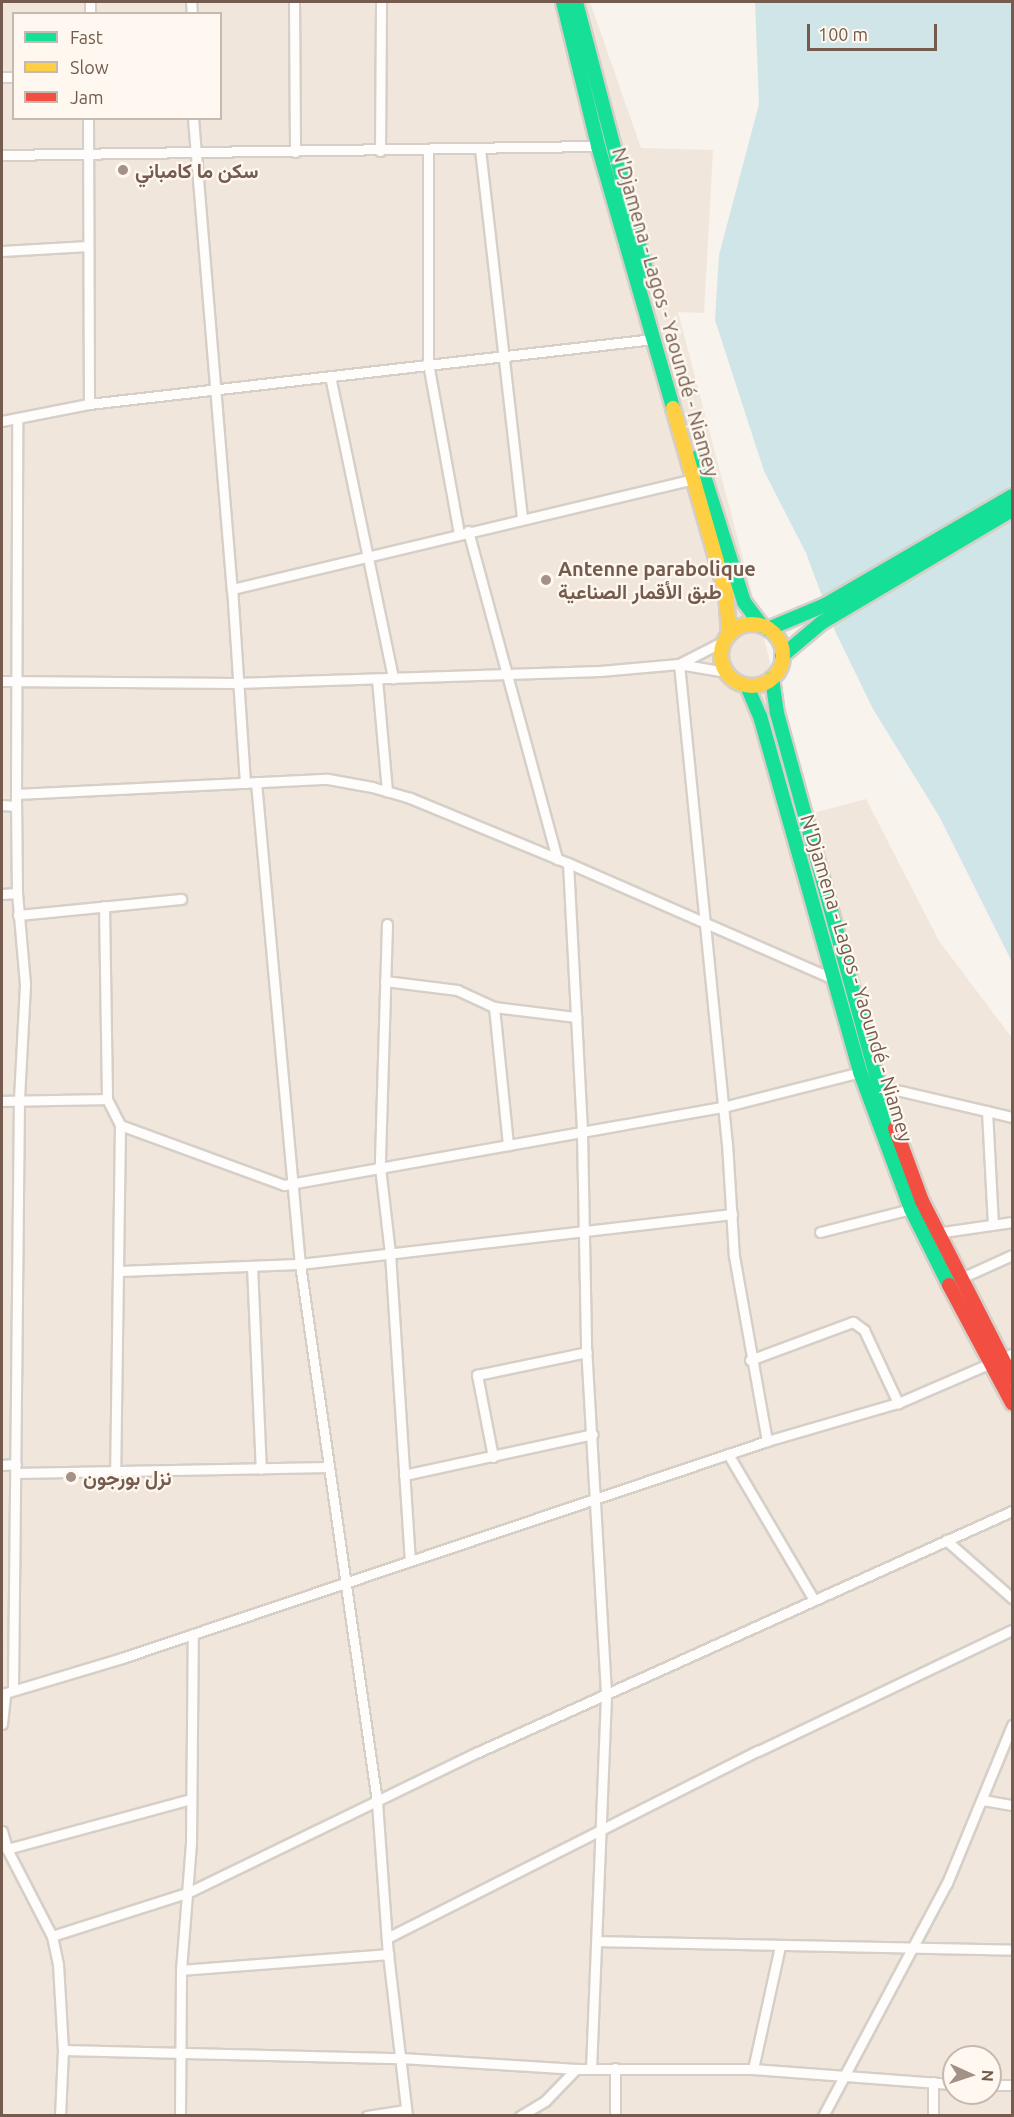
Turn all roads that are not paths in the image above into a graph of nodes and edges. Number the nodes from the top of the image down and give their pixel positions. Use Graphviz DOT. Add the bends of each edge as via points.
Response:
graph roads {
  1 [pos="294,2"];
  2 [pos="381,2"];
  3 [pos="563,2"];
  4 [pos="576,2"];
  5 [pos="589,80"];
  6 [pos="88,120"];
  7 [pos="193,120"];
  8 [pos="598,146"];
  9 [pos="480,149"];
  10 [pos="428,150"];
  11 [pos="380,151"];
  12 [pos="295,152"];
  13 [pos="194,153"];
  14 [pos="2,155"];
  15 [pos="87,156"];
  16 [pos="88,246"];
  17 [pos="2,251"];
  18 [pos="653,339"];
  19 [pos="502,356"];
  20 [pos="428,363"];
  21 [pos="330,376"];
  22 [pos="213,391"];
  23 [pos="89,404"];
  24 [pos="17,420"];
  25 [pos="2,421"];
  26 [pos="692,478"];
  27 [pos="1012,496"];
  28 [pos="1012,510"];
  29 [pos="522,519"];
  30 [pos="464,533"];
  31 [pos="368,557"];
  32 [pos="232,590"];
  33 [pos="765,628"];
  34 [pos="726,637"];
  35 [pos="782,656"];
  36 [pos="679,664"];
  37 [pos="726,672"];
  38 [pos="507,675"];
  39 [pos="393,678"];
  40 [pos="772,678"];
  41 [pos="377,679"];
  42 [pos="2,681"];
  43 [pos="17,681"];
  44 [pos="236,683"];
  45 [pos="747,686"];
  46 [pos="256,782"];
  47 [pos="244,783"];
  48 [pos="387,792"];
  49 [pos="16,794"];
  50 [pos="2,805"];
  51 [pos="16,806"];
  52 [pos="557,859"];
  53 [pos="568,863"];
  54 [pos="17,893"];
  55 [pos="2,894"];
  56 [pos="181,899"];
  57 [pos="104,906"];
  58 [pos="18,915"];
  59 [pos="703,920"];
  60 [pos="387,924"];
  61 [pos="834,979"];
  62 [pos="385,981"];
  63 [pos="494,1007"];
  64 [pos="576,1017"];
  65 [pos="860,1072"];
  66 [pos="879,1086"];
  67 [pos="107,1099"];
  68 [pos="19,1100"];
  69 [pos="2,1101"];
  70 [pos="723,1107"];
  71 [pos="987,1111"];
  72 [pos="1012,1117"];
  73 [pos="120,1125"];
  74 [pos="582,1133"];
  75 [pos="508,1145"];
  76 [pos="380,1167"];
  77 [pos="293,1183"];
  78 [pos="911,1209"];
  79 [pos="732,1214"];
  80 [pos="1012,1222"];
  81 [pos="993,1224"];
  82 [pos="585,1229"];
  83 [pos="820,1232"];
  84 [pos="936,1233"];
  85 [pos="390,1253"];
  86 [pos="1012,1254"];
  87 [pos="300,1264"];
  88 [pos="252,1266"];
  89 [pos="118,1271"];
  90 [pos="959,1279"];
  91 [pos="587,1352"];
  92 [pos="1000,1358"];
  93 [pos="750,1360"];
  94 [pos="1012,1378"];
  95 [pos="898,1403"];
  96 [pos="1012,1403"];
  97 [pos="593,1434"];
  98 [pos="767,1441"];
  99 [pos="728,1454"];
  100 [pos="493,1457"];
  101 [pos="2,1465"];
  102 [pos="329,1467"];
  103 [pos="16,1468"];
  104 [pos="261,1469"];
  105 [pos="116,1471"];
  106 [pos="405,1475"];
  107 [pos="597,1498"];
  108 [pos="1012,1511"];
  109 [pos="946,1540"];
  110 [pos="410,1559"];
  111 [pos="344,1581"];
  112 [pos="1012,1598"];
  113 [pos="814,1600"];
  114 [pos="1012,1630"];
  115 [pos="193,1634"];
  116 [pos="7,1692"];
  117 [pos="606,1696"];
  118 [pos="2,1724"];
  119 [pos="1012,1725"];
  120 [pos="191,1800"];
  121 [pos="983,1800"];
  122 [pos="377,1802"];
  123 [pos="1012,1804"];
  124 [pos="600,1829"];
  125 [pos="2,1831"];
  126 [pos="7,1849"];
  127 [pos="187,1893"];
  128 [pos="52,1936"];
  129 [pos="387,1938"];
  130 [pos="597,1941"];
  131 [pos="780,1946"];
  132 [pos="915,1947"];
  133 [pos="1012,1950"];
  134 [pos="388,1954"];
  135 [pos="181,1970"];
  136 [pos="63,2050"];
  137 [pos="180,2053"];
  138 [pos="401,2058"];
  139 [pos="591,2068"];
  140 [pos="615,2068"];
  141 [pos="753,2068"];
  142 [pos="576,2069"];
  143 [pos="844,2076"];
  144 [pos="933,2082"];
  145 [pos="942,2083"];
  146 [pos="406,2113"];
  147 [pos="60,2115"];
  148 [pos="180,2115"];
  149 [pos="367,2115"];
  150 [pos="520,2115"];
  151 [pos="615,2115"];
  152 [pos="823,2115"];
  153 [pos="933,2115"];
  1 -- 12 [label="street"];
  2 -- 11 [label="street"];
  3 -- 5 [label="main road, N'Djamena - Lagos - Yaoundé - Niamey"];
  4 -- 5 [label="main road, N'Djamena - Lagos - Yaoundé - Niamey"];
  5 -- 8 [label="main road, N'Djamena - Lagos - Yaoundé - Niamey"];
  5 -- 33 [label="main road, N'Djamena - Lagos - Yaoundé - Niamey" via="703,476 744,602"];
  6 -- 15 [label="street"];
  7 -- 13 [label="street"];
  8 -- 9 [label="street"];
  8 -- 18 [label="main road, N'Djamena - Lagos - Yaoundé - Niamey"];
  9 -- 10 [label="street"];
  9 -- 19 [label="street"];
  10 -- 11 [label="street"];
  10 -- 20 [label="street"];
  11 -- 12 [label="street"];
  12 -- 13 [label="street"];
  13 -- 15 [label="street"];
  13 -- 22 [label="street"];
  14 -- 15 [label="street"];
  15 -- 16 [label="street"];
  16 -- 17 [label="street"];
  16 -- 23 [label="street"];
  18 -- 19 [label="street"];
  18 -- 26 [label="main road, N'Djamena - Lagos - Yaoundé - Niamey"];
  19 -- 20 [label="street"];
  19 -- 29 [label="street"];
  20 -- 21 [label="street"];
  20 -- 30 [label="street"];
  21 -- 22 [label="street"];
  21 -- 31 [label="street"];
  22 -- 23 [label="street"];
  22 -- 32 [label="street"];
  23 -- 24 [label="street"];
  24 -- 25 [label="street"];
  24 -- 43 [label="street"];
  26 -- 29 [label="street"];
  26 -- 34 [label="main road, N'Djamena - Lagos - Yaoundé - Niamey" via="726,593"];
  27 -- 33 [label="main road" via="825,605"];
  28 -- 35 [label="main road" via="821,623"];
  29 -- 30 [label="street"];
  30 -- 31 [label="street"];
  30 -- 38 [label="street"];
  31 -- 32 [label="street"];
  31 -- 39 [label="street"];
  32 -- 44 [label="street"];
  33 -- 34 [label="main road" via="743,626"];
  33 -- 35 [label="main road" via="780,643"];
  34 -- 36 [label="street"];
  34 -- 37 [label="main road" via="722,660"];
  35 -- 40 [label="main road"];
  36 -- 37 [label="street"];
  36 -- 38 [label="street"];
  36 -- 59 [label="street"];
  37 -- 45 [label="main road"];
  38 -- 39 [label="street"];
  38 -- 52 [label="street"];
  39 -- 41 [label="street"];
  40 -- 45 [label="main road" via="760,685"];
  40 -- 66 [label="main road, N'Djamena - Lagos - Yaoundé - Niamey" via="777,713"];
  41 -- 44 [label="street"];
  41 -- 48 [label="street"];
  42 -- 43 [label="street"];
  43 -- 44 [label="street"];
  43 -- 49 [label="street"];
  44 -- 47 [label="street"];
  45 -- 61 [label="main road, N'Djamena - Lagos - Yaoundé - Niamey" via="760,716"];
  46 -- 47 [label="street"];
  46 -- 48 [label="street" via="328,779"];
  46 -- 77 [label="street"];
  47 -- 49 [label="street"];
  48 -- 52 [label="street"];
  49 -- 51 [label="street"];
  50 -- 51 [label="street"];
  51 -- 54 [label="street"];
  52 -- 53 [label="street"];
  53 -- 59 [label="street"];
  53 -- 64 [label="street"];
  54 -- 55 [label="street"];
  54 -- 58 [label="street"];
  56 -- 57 [label="street"];
  57 -- 58 [label="street"];
  57 -- 67 [label="street"];
  58 -- 68 [label="street" via="25,984"];
  59 -- 61 [label="street"];
  59 -- 70 [label="street"];
  60 -- 62 [label="street"];
  61 -- 65 [label="main road, N'Djamena - Lagos - Yaoundé - Niamey"];
  62 -- 63 [label="street" via="457,990"];
  62 -- 76 [label="street"];
  63 -- 64 [label="street"];
  63 -- 75 [label="street"];
  64 -- 74 [label="street"];
  65 -- 70 [label="street"];
  65 -- 78 [label="main road, N'Djamena - Lagos - Yaoundé - Niamey"];
  66 -- 71 [label="street"];
  66 -- 84 [label="main road, N'Djamena - Lagos - Yaoundé - Niamey"];
  67 -- 68 [label="street"];
  67 -- 73 [label="street"];
  68 -- 69 [label="street"];
  68 -- 103 [label="street"];
  70 -- 74 [label="street"];
  70 -- 79 [label="street"];
  71 -- 72 [label="street"];
  71 -- 81 [label="street"];
  73 -- 77 [label="street" via="274,1184"];
  73 -- 89 [label="street"];
  74 -- 75 [label="street"];
  74 -- 82 [label="street"];
  75 -- 76 [label="street"];
  76 -- 77 [label="street"];
  76 -- 85 [label="street"];
  77 -- 87 [label="street"];
  78 -- 83 [label="street"];
  78 -- 92 [label="main road, N'Djamena - Lagos - Yaoundé - Niamey"];
  79 -- 82 [label="street"];
  79 -- 93 [label="street"];
  80 -- 81 [label="street"];
  81 -- 84 [label="street"];
  82 -- 85 [label="street"];
  82 -- 91 [label="street"];
  84 -- 90 [label="main road, N'Djamena - Lagos - Yaoundé - Niamey"];
  85 -- 87 [label="street"];
  85 -- 106 [label="street"];
  86 -- 90 [label="street"];
  87 -- 88 [label="street"];
  87 -- 102 [label="street"];
  88 -- 89 [label="street"];
  88 -- 104 [label="street"];
  89 -- 105 [label="street"];
  90 -- 92 [label="main road, N'Djamena - Lagos - Yaoundé - Niamey"];
  91 -- 97 [label="street"];
  91 -- 100 [label="street" via="477,1375"];
  92 -- 94 [label="main road, N'Djamena - Lagos - Yaoundé - Niamey"];
  92 -- 95 [label="street"];
  92 -- 96 [label="main road, N'Djamena - Lagos - Yaoundé - Niamey"];
  93 -- 95 [label="street" via="853,1322 864,1330"];
  93 -- 98 [label="street"];
  95 -- 98 [label="street"];
  97 -- 100 [label="street"];
  97 -- 107 [label="street"];
  98 -- 99 [label="street"];
  99 -- 107 [label="street"];
  99 -- 113 [label="street"];
  100 -- 106 [label="street"];
  101 -- 103 [label="street"];
  102 -- 104 [label="street"];
  102 -- 111 [label="street"];
  103 -- 105 [label="street"];
  103 -- 116 [label="street"];
  104 -- 105 [label="street"];
  106 -- 110 [label="street"];
  107 -- 110 [label="street"];
  107 -- 117 [label="street"];
  108 -- 109 [label="street"];
  109 -- 112 [label="street"];
  109 -- 113 [label="street"];
  110 -- 111 [label="street"];
  111 -- 115 [label="street"];
  111 -- 122 [label="street"];
  113 -- 117 [label="street"];
  114 -- 124 [label="street"];
  115 -- 116 [label="street"];
  115 -- 120 [label="street"];
  116 -- 118 [label="street"];
  117 -- 122 [label="street"];
  117 -- 124 [label="street"];
  119 -- 121 [label="street"];
  120 -- 126 [label="street"];
  120 -- 127 [label="street"];
  121 -- 123 [label="street"];
  121 -- 132 [label="street"];
  122 -- 127 [label="street"];
  122 -- 129 [label="street"];
  124 -- 129 [label="street"];
  124 -- 130 [label="street"];
  125 -- 126 [label="street"];
  126 -- 128 [label="street"];
  127 -- 128 [label="street"];
  127 -- 135 [label="street"];
  128 -- 136 [label="street" via="61,1991"];
  129 -- 134 [label="street"];
  130 -- 131 [label="street"];
  130 -- 139 [label="street"];
  131 -- 132 [label="street"];
  131 -- 141 [label="street"];
  132 -- 133 [label="street"];
  132 -- 143 [label="street"];
  134 -- 135 [label="street"];
  134 -- 138 [label="street"];
  135 -- 137 [label="street"];
  136 -- 137 [label="street"];
  136 -- 147 [label="street"];
  137 -- 138 [label="street"];
  137 -- 148 [label="street"];
  138 -- 142 [label="street"];
  138 -- 146 [label="street"];
  139 -- 140 [label="street"];
  139 -- 142 [label="street"];
  140 -- 141 [label="street"];
  140 -- 151 [label="street"];
  141 -- 143 [label="street"];
  142 -- 150 [label="street" via="545,2101"];
  143 -- 144 [label="street"];
  143 -- 152 [label="street"];
  144 -- 145 [label="street"];
  144 -- 153 [label="street"];
  146 -- 149 [label="street"];
}
